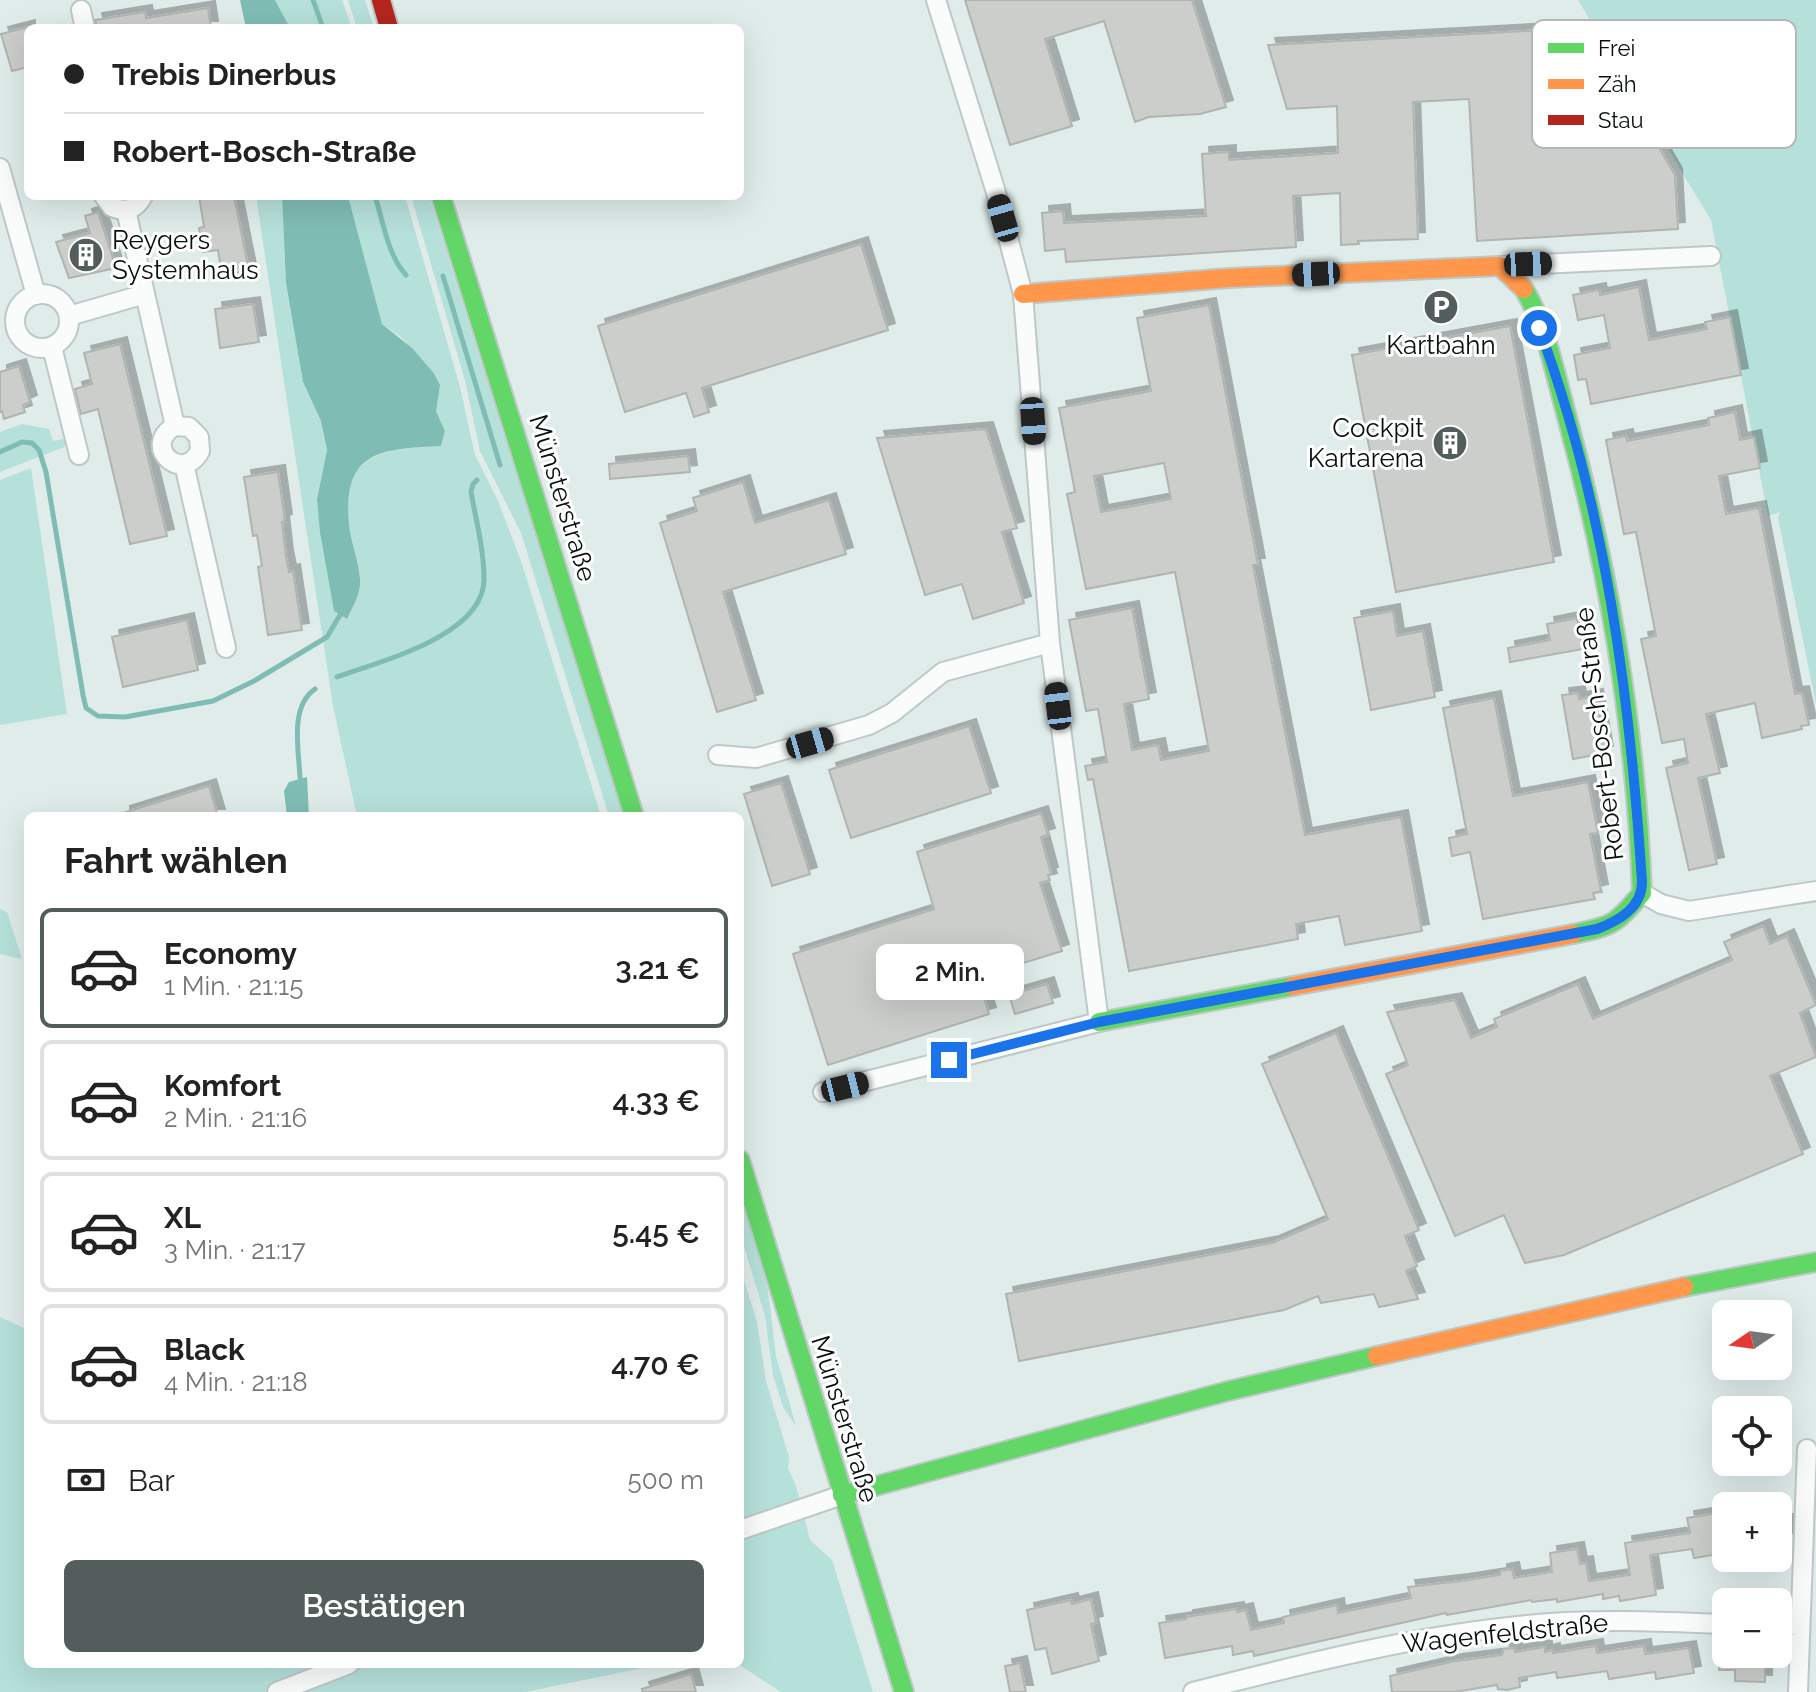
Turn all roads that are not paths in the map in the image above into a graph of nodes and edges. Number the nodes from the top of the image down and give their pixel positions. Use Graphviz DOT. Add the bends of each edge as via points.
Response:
graph roads {
  1 [pos="381,0"];
  2 [pos="936,0"];
  3 [pos="388,24"];
  4 [pos="0,168"];
  5 [pos="107,200"];
  6 [pos="140,200"];
  7 [pos="442,200"];
  8 [pos="126,210"];
  9 [pos="1711,256"];
  10 [pos="1500,266"];
  11 [pos="145,294"];
  12 [pos="1023,294"];
  13 [pos="36,295"];
  14 [pos="69,316"];
  15 [pos="8,332"];
  16 [pos="52,347"];
  17 [pos="175,426"];
  18 [pos="79,455"];
  19 [pos="184,464"];
  20 [pos="1050,643"];
  21 [pos="226,648"];
  22 [pos="718,755"];
  23 [pos="633,812"];
  24 [pos="1816,891"];
  25 [pos="1642,893"];
  26 [pos="1099,1022"];
  27 [pos="823,1092"];
  28 [pos="744,1173"];
  29 [pos="1816,1262"];
  30 [pos="1807,1449"];
  31 [pos="842,1495"];
  32 [pos="744,1529"];
  33 [pos="1805,1614"];
  34 [pos="1712,1624"];
  35 [pos="339,1668"];
  36 [pos="277,1692"];
  37 [pos="904,1692"];
  38 [pos="1193,1692"];
  39 [pos="1798,1692"];
  1 -- 3 [label="main road"];
  2 -- 12 [label="street"];
  4 -- 13 [label="street"];
  5 -- 8 [label="street"];
  6 -- 8 [label="street"];
  7 -- 23 [label="main road, Münsterstraße"];
  8 -- 11 [label="street"];
  9 -- 10 [label="street"];
  10 -- 12 [label="main road"];
  10 -- 25 [label="main road, Robert-Bosch-Straße" via="1524,288 1584,478 1626,695"];
  11 -- 14 [label="street"];
  11 -- 17 [label="street"];
  12 -- 20 [label="street"];
  13 -- 14 [label="street" via="60,301"];
  13 -- 15 [label="street" via="16,311"];
  14 -- 16 [label="street" via="66,334"];
  15 -- 16 [label="street" via="30,346"];
  16 -- 18 [label="street"];
  17 -- 19 [label="street" via="165,435 162,448 167,458"];
  17 -- 19 [label="street" via="195,431 201,444 196,457"];
  19 -- 21 [label="street"];
  20 -- 22 [label="street" via="943,672 869,725 756,758"];
  20 -- 26 [label="street"];
  24 -- 25 [label="street" via="1689,911"];
  25 -- 26 [label="main road, Robert-Bosch-Straße" via="1618,921 1597,929"];
  26 -- 27 [label="street, Robert-Bosch-Straße"];
  28 -- 31 [label="main road, Münsterstraße"];
  29 -- 31 [label="main road" via="1636,1296 1228,1391"];
  30 -- 33 [label="street"];
  31 -- 32 [label="street"];
  31 -- 37 [label="main road, Münsterstraße"];
  33 -- 39 [label="street"];
  34 -- 38 [label="street, Wagenfeldstraße" via="1550,1623 1477,1631 1413,1640"];
  35 -- 36 [label="street"];
}
